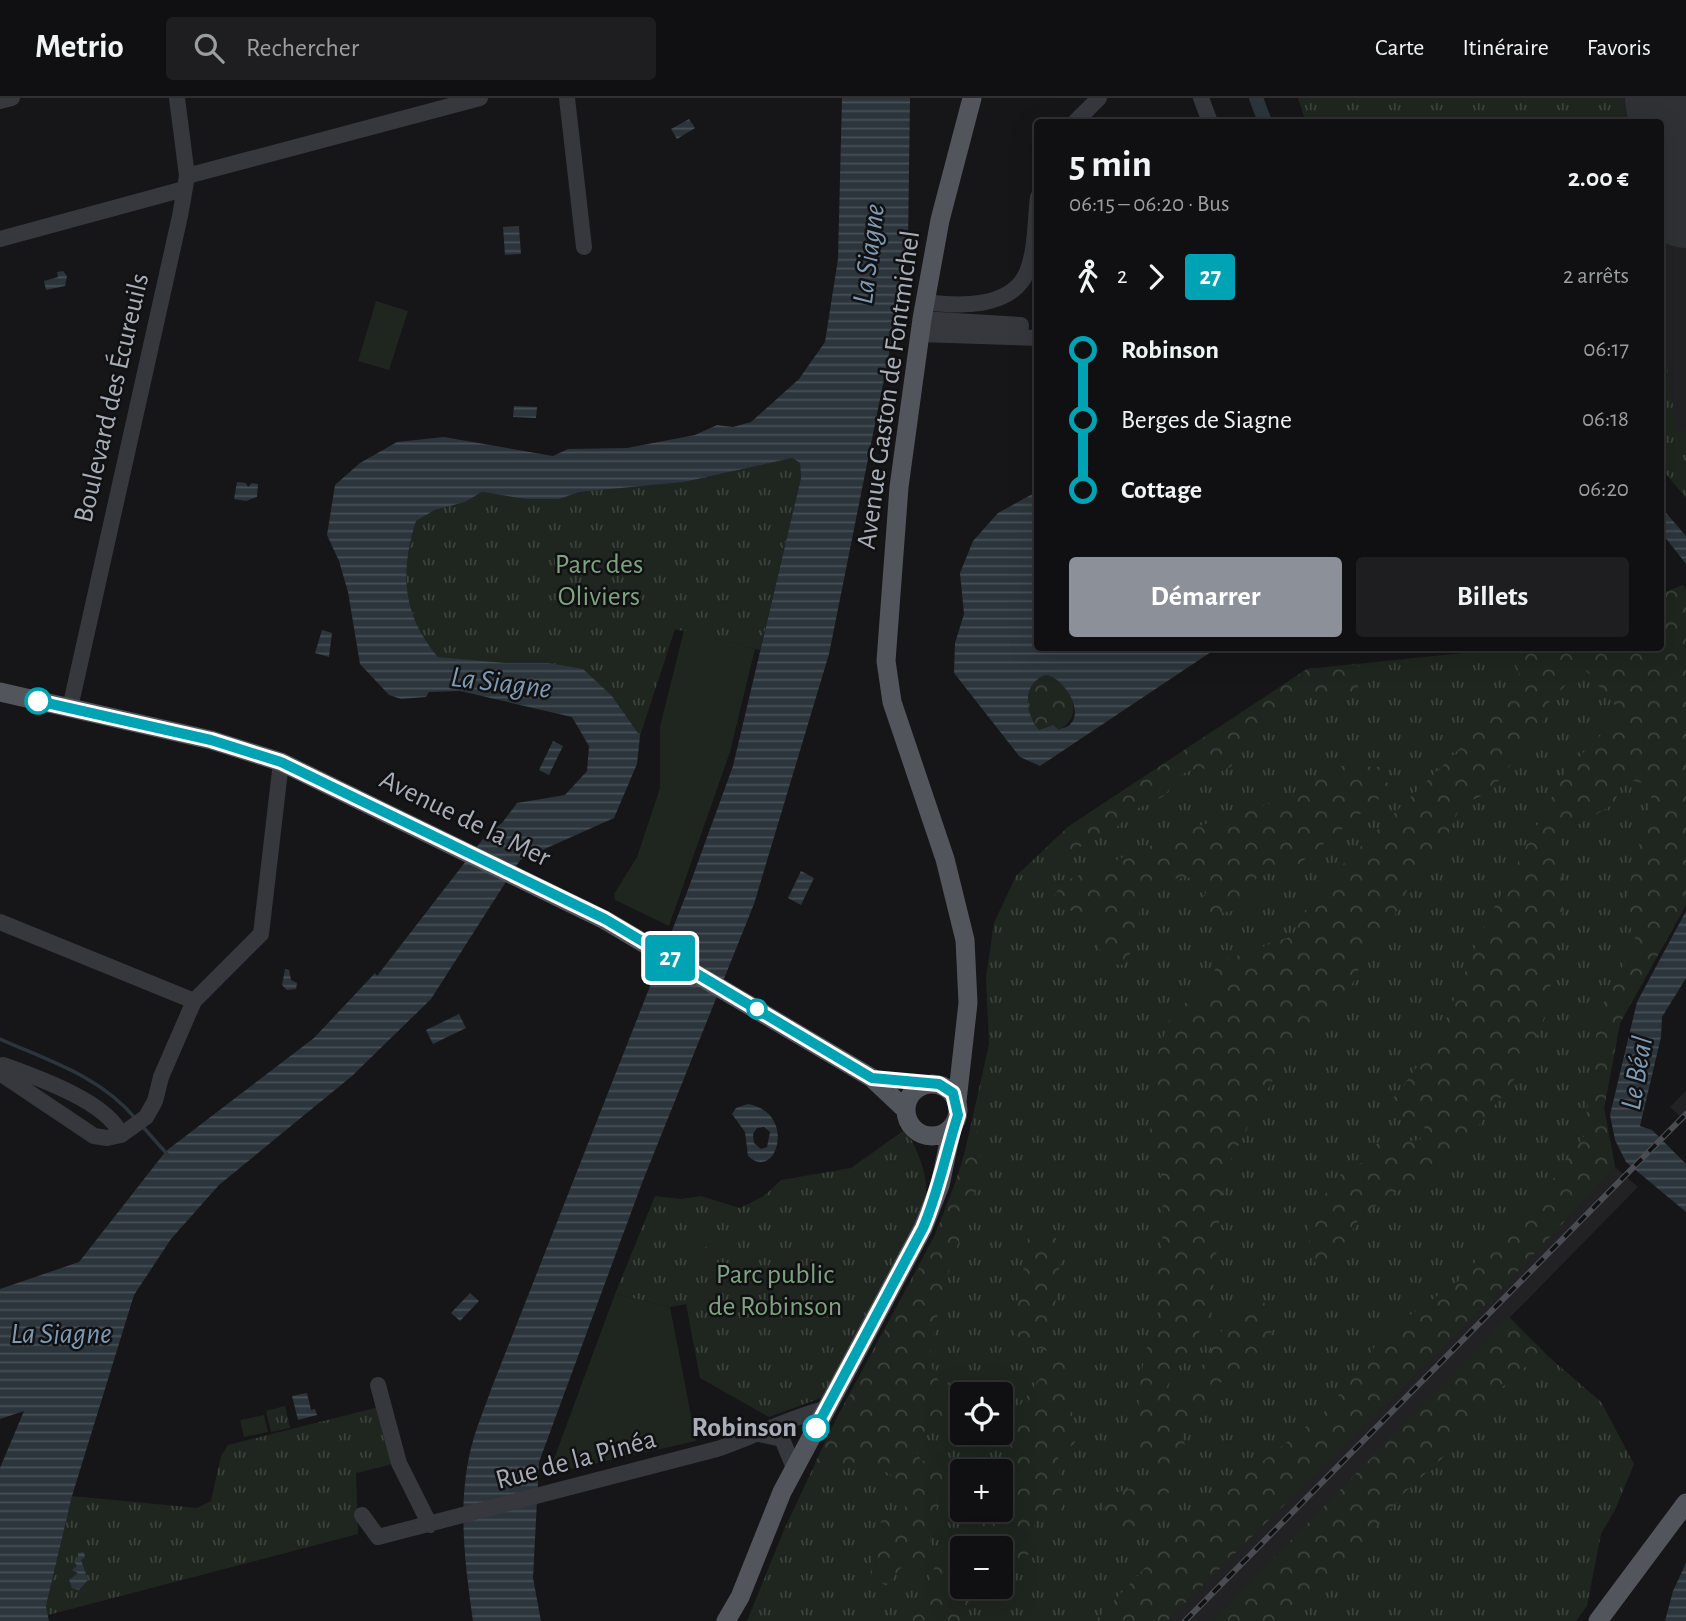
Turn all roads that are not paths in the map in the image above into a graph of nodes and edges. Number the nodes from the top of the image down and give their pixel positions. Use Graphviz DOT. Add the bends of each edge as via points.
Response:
graph roads {
  1 [pos="12,98"];
  2 [pos="177,98"];
  3 [pos="480,98"];
  4 [pos="567,98"];
  5 [pos="972,98"];
  6 [pos="1099,98"];
  7 [pos="1201,98"];
  8 [pos="0,102"];
  9 [pos="1078,119"];
  10 [pos="1209,119"];
  11 [pos="186,182"];
  12 [pos="1034,226"];
  13 [pos="0,239"];
  14 [pos="584,247"];
  15 [pos="922,318"];
  16 [pos="1034,338"];
  17 [pos="0,692"];
  18 [pos="70,708"];
  19 [pos="281,762"];
  20 [pos="0,922"];
  21 [pos="194,1001"];
  22 [pos="962,1061"];
  23 [pos="0,1064"];
  24 [pos="0,1073"];
  25 [pos="872,1078"];
  26 [pos="928,1084"];
  27 [pos="957,1101"];
  28 [pos="906,1110"];
  29 [pos="133,1126"];
  30 [pos="952,1128"];
  31 [pos="919,1133"];
  32 [pos="940,1185"];
  33 [pos="378,1385"];
  34 [pos="825,1409"];
  35 [pos="793,1418"];
  36 [pos="759,1434"];
  37 [pos="782,1439"];
  38 [pos="809,1441"];
  39 [pos="794,1468"];
  40 [pos="1682,1508"];
  41 [pos="362,1515"];
  42 [pos="430,1525"];
  43 [pos="740,1597"];
  44 [pos="726,1621"];
  45 [pos="738,1621"];
  46 [pos="1598,1621"];
  1 -- 8 [label="street"];
  2 -- 11 [label="street, Boulevard des Écureuils"];
  3 -- 11 [label="street"];
  4 -- 14 [label="street"];
  5 -- 15 [label="main road, Avenue Gaston de Fontmichel" via="940,220"];
  6 -- 9 [label="street"];
  7 -- 10 [label="street"];
  11 -- 13 [label="street"];
  11 -- 18 [label="street, Boulevard des Écureuils"];
  12 -- 15 [label="street" via="1022,281 986,302"];
  15 -- 16 [label="street" via="1021,325 1020,337"];
  15 -- 22 [label="main road, Avenue Gaston de Fontmichel" via="900,487 887,682 945,859 965,940 969,983"];
  17 -- 18 [label="main road, Avenue de la Mer"];
  18 -- 19 [label="main road, Avenue de la Mer" via="234,746"];
  19 -- 21 [label="street" via="261,934"];
  19 -- 25 [label="main road, Avenue de la Mer" via="524,879 648,945"];
  20 -- 21 [label="street"];
  21 -- 29 [label="street" via="160,1077 155,1101"];
  22 -- 26 [label="main road"];
  22 -- 27 [label="main road, Avenue Gaston de Fontmichel"];
  23 -- 29 [label="street" via="42,1080 116,1123"];
  24 -- 29 [label="street" via="94,1136 107,1138"];
  25 -- 26 [label="main road"];
  25 -- 28 [label="main road"];
  26 -- 27 [label="main road" via="947,1088"];
  26 -- 28 [label="main road" via="911,1094"];
  27 -- 30 [label="main road" via="958,1115"];
  28 -- 31 [label="main road" via="909,1124"];
  30 -- 31 [label="main road" via="940,1135"];
  30 -- 32 [label="main road"];
  31 -- 32 [label="main road" via="936,1162"];
  32 -- 34 [label="main road" via="923,1228"];
  33 -- 42 [label="street" via="398,1463"];
  34 -- 35 [label="street, Rue de la Pinéa"];
  34 -- 38 [label="main road"];
  35 -- 36 [label="street, Rue de la Pinéa"];
  35 -- 38 [label="street" via="805,1426"];
  36 -- 37 [label="street"];
  36 -- 42 [label="street, Rue de la Pinéa"];
  37 -- 38 [label="street"];
  37 -- 39 [label="street"];
  38 -- 39 [label="main road"];
  39 -- 43 [label="main road"];
  40 -- 46 [label="main road"];
  41 -- 42 [label="street, Rue de la Pinéa" via="379,1537"];
  43 -- 44 [label="main road"];
  43 -- 45 [label="main road"];
}
